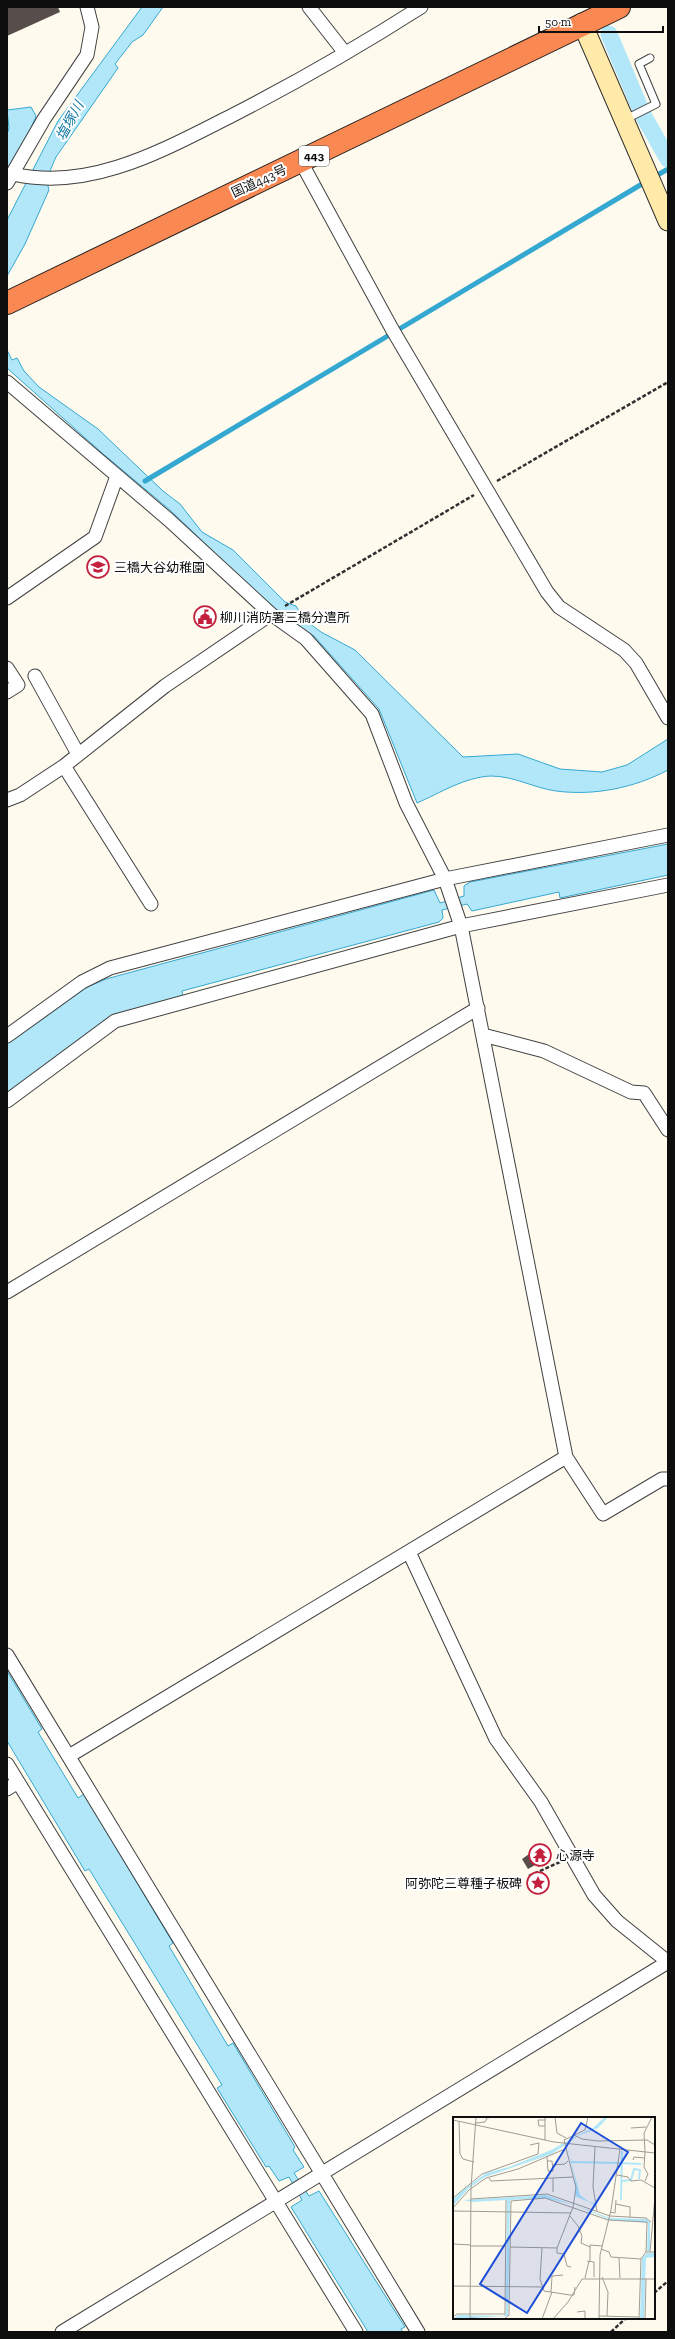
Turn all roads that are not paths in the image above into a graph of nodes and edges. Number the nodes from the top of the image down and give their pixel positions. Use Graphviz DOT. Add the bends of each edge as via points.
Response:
graph roads {
  1 [pos="88,7"];
  2 [pos="309,7"];
  3 [pos="620,7"];
  4 [pos="419,8"];
  5 [pos="582,23"];
  6 [pos="345,53"];
  7 [pos="650,58"];
  8 [pos="627,119"];
  9 [pos="301,162"];
  10 [pos="13,177"];
  11 [pos="668,221"];
  12 [pos="7,302"];
  13 [pos="7,382"];
  14 [pos="117,476"];
  15 [pos="7,598"];
  16 [pos="271,614"];
  17 [pos="7,668"];
  18 [pos="35,676"];
  19 [pos="7,692"];
  20 [pos="668,718"];
  21 [pos="78,754"];
  22 [pos="64,766"];
  23 [pos="7,800"];
  24 [pos="668,835"];
  25 [pos="445,879"];
  26 [pos="668,885"];
  27 [pos="151,904"];
  28 [pos="461,926"];
  29 [pos="478,1008"];
  30 [pos="483,1035"];
  31 [pos="7,1036"];
  32 [pos="7,1101"];
  33 [pos="668,1130"];
  34 [pos="7,1292"];
  35 [pos="566,1457"];
  36 [pos="668,1479"];
  37 [pos="409,1552"];
  38 [pos="7,1655"];
  39 [pos="68,1756"];
  40 [pos="7,1764"];
  41 [pos="12,1785"];
  42 [pos="668,1962"];
  43 [pos="320,2172"];
  44 [pos="277,2201"];
  45 [pos="62,2332"];
  46 [pos="356,2332"];
  47 [pos="418,2332"];
  1 -- 10 [label="street" via="92,27 87,55 44,119"];
  2 -- 6 [label="street"];
  3 -- 5 [label="highway, 国道443号 / 443"];
  4 -- 6 [label="street"];
  5 -- 8 [label="street"];
  5 -- 9 [label="highway, 国道443号 / 443"];
  6 -- 10 [label="street" via="298,82 150,157 112,169 54,178"];
  7 -- 8 [label="lane" via="639,64 656,104"];
  8 -- 11 [label="street"];
  9 -- 12 [label="highway, 国道443号 / 443"];
  9 -- 20 [label="street" via="392,329 559,607 624,650 636,663"];
  13 -- 14 [label="street"];
  14 -- 15 [label="street" via="96,538"];
  14 -- 16 [label="street"];
  16 -- 21 [label="street" via="164,686"];
  16 -- 25 [label="street" via="306,639 372,714 406,803"];
  17 -- 19 [label="street" via="18,685"];
  18 -- 21 [label="street"];
  21 -- 22 [label="street"];
  22 -- 23 [label="street" via="20,795"];
  22 -- 27 [label="street"];
  24 -- 25 [label="street"];
  25 -- 28 [label="street"];
  25 -- 31 [label="street" via="110,968 82,982"];
  26 -- 28 [label="street"];
  28 -- 29 [label="street"];
  28 -- 32 [label="street" via="115,1021"];
  29 -- 30 [label="street"];
  29 -- 34 [label="street"];
  30 -- 33 [label="street" via="544,1051 631,1092 644,1093"];
  30 -- 35 [label="street"];
  35 -- 36 [label="street" via="603,1514 662,1479"];
  35 -- 37 [label="street"];
  37 -- 39 [label="street"];
  37 -- 42 [label="street" via="496,1739 541,1802 594,1895 617,1920"];
  38 -- 39 [label="street"];
  39 -- 43 [label="street"];
  40 -- 41 [label="street"];
  41 -- 44 [label="street"];
  42 -- 43 [label="street"];
  43 -- 44 [label="street"];
  43 -- 47 [label="street"];
  44 -- 45 [label="street"];
  44 -- 46 [label="street"];
}
